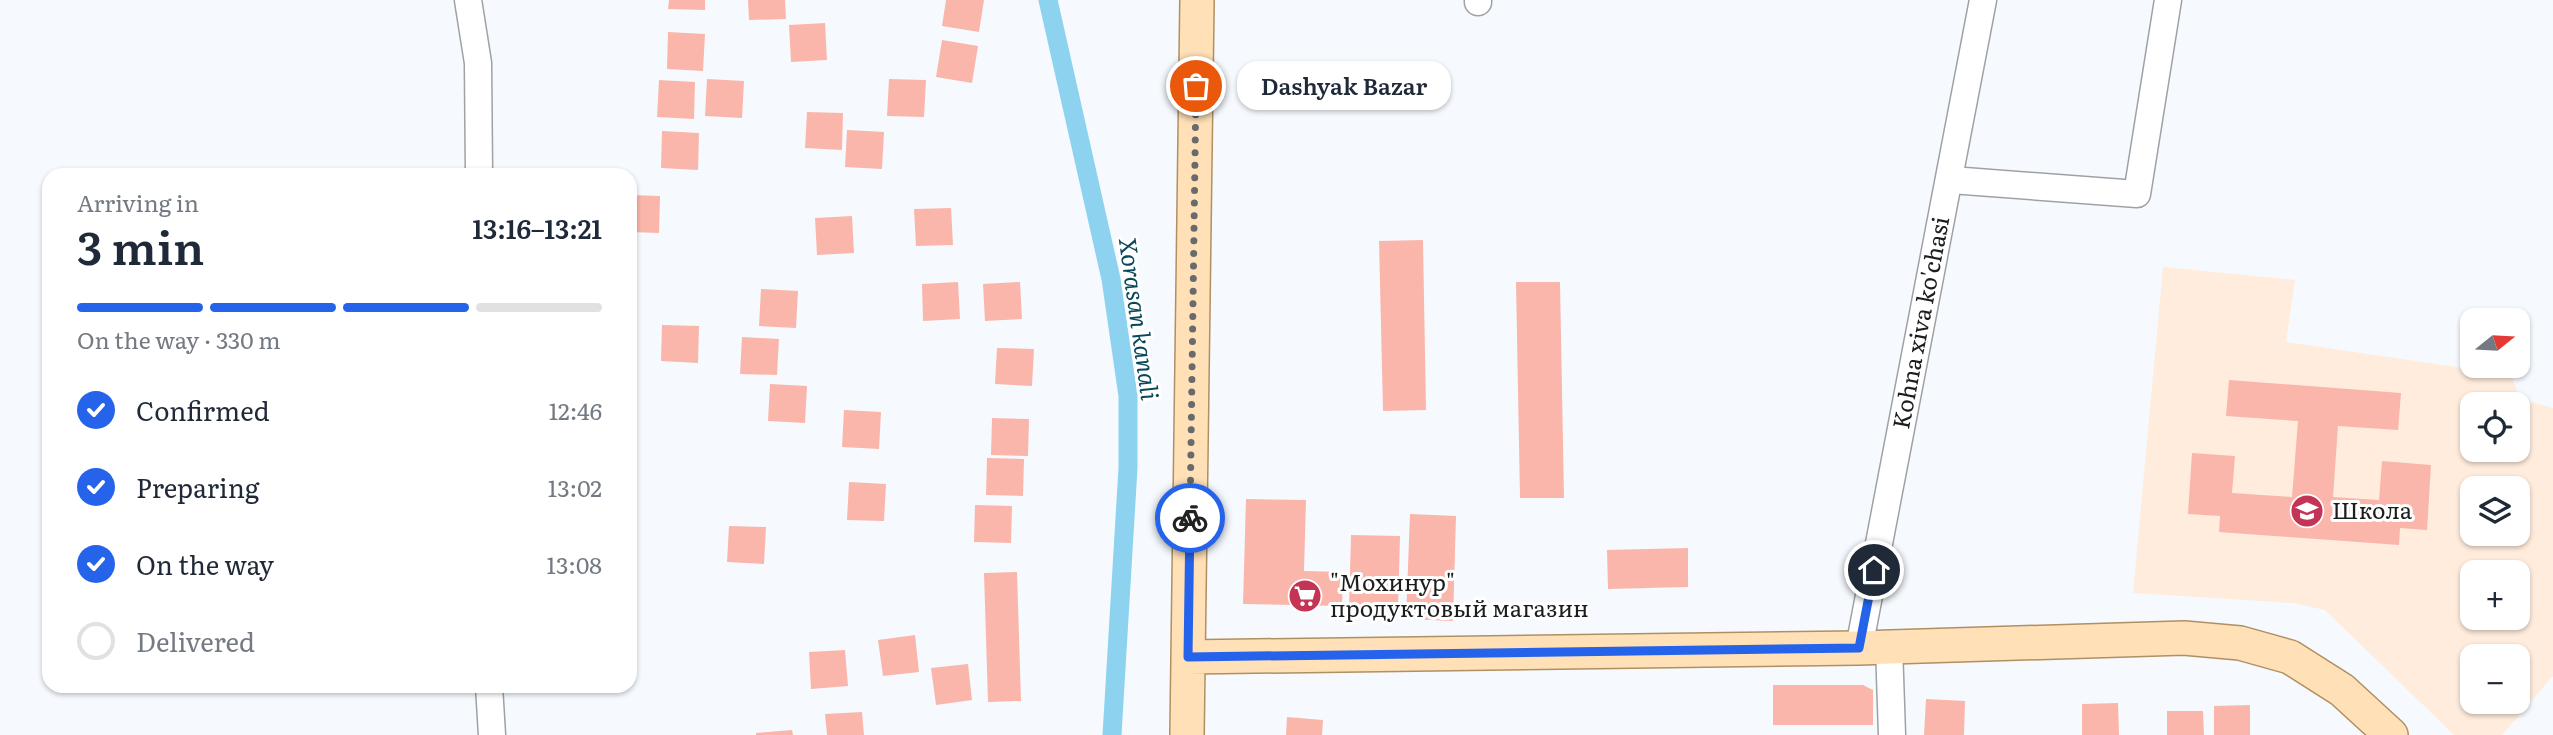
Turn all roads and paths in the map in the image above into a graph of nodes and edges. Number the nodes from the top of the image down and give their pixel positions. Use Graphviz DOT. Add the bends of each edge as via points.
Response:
graph roads {
  1 [pos="468,0"];
  2 [pos="1197,0"];
  3 [pos="1983,0"];
  4 [pos="2168,0"];
  5 [pos="479,168"];
  6 [pos="1951,180"];
  7 [pos="1874,647"];
  8 [pos="1188,657"];
  9 [pos="489,693"];
  10 [pos="492,735"];
  11 [pos="1187,735"];
  12 [pos="1892,735"];
  13 [pos="2391,735"];
  1 -- 5 [label="street" via="478,63"];
  2 -- 8 [label="main road"];
  3 -- 6 [label="street, Kohna xiva ko'chasi"];
  4 -- 6 [label="street" via="2137,194"];
  6 -- 7 [label="street, Kohna xiva ko'chasi"];
  7 -- 8 [label="main road"];
  7 -- 12 [label="street, Kohna xiva ko'chasi"];
  7 -- 13 [label="main road" via="2184,638 2240,643 2290,657 2342,690"];
  8 -- 11 [label="main road"];
  9 -- 10 [label="street"];
}
